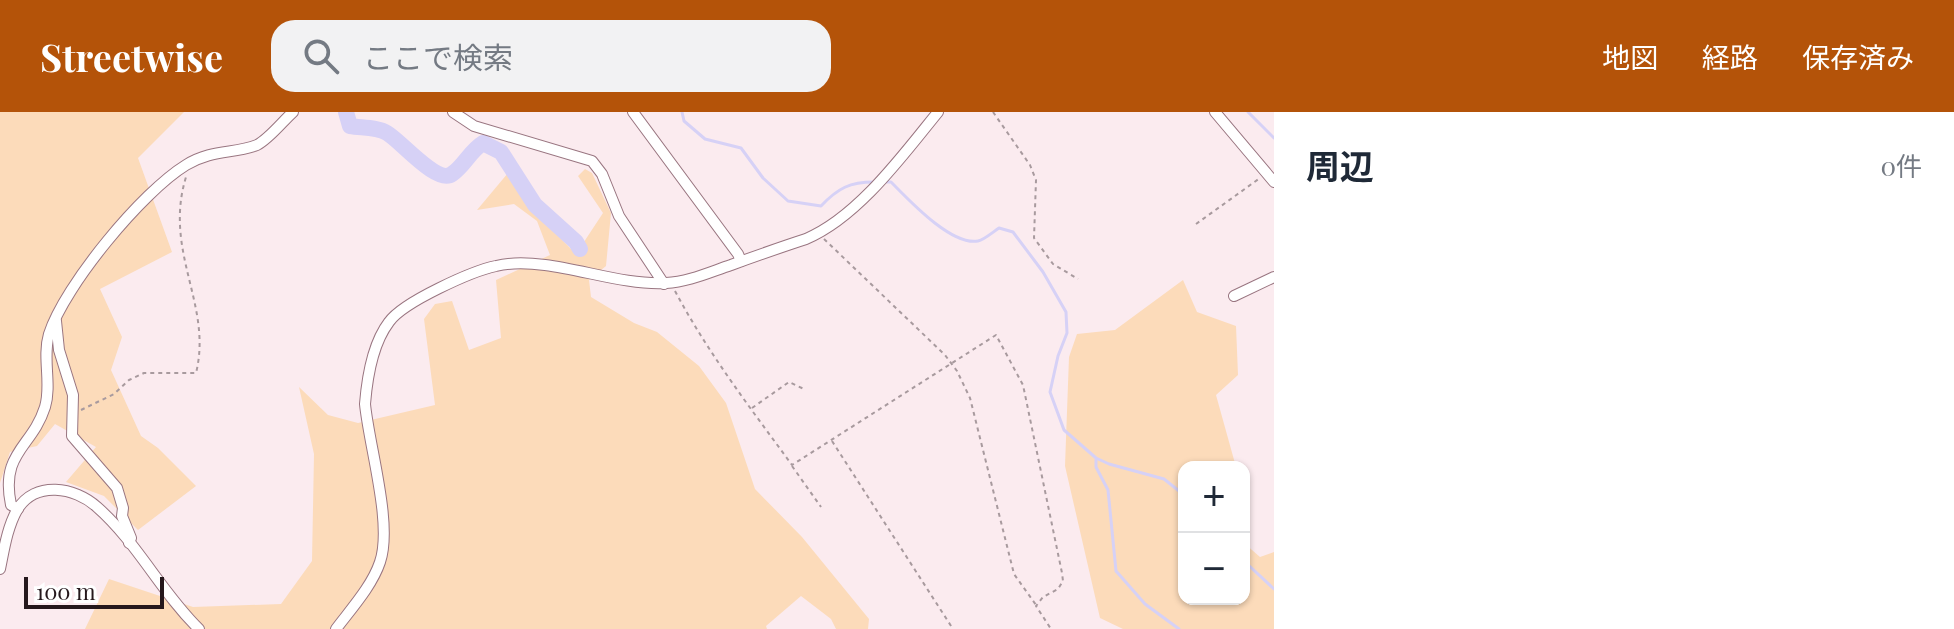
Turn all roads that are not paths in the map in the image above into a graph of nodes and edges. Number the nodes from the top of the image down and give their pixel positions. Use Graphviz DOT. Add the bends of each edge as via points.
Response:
graph roads {
  1 [pos="293,112"];
  2 [pos="453,112"];
  3 [pos="633,112"];
  4 [pos="938,112"];
  5 [pos="1215,112"];
  6 [pos="1270,177"];
  7 [pos="741,261"];
  8 [pos="1274,277"];
  9 [pos="668,283"];
  10 [pos="1234,296"];
  11 [pos="56,321"];
  12 [pos="18,509"];
  13 [pos="129,543"];
  14 [pos="0,569"];
  15 [pos="199,629"];
  16 [pos="336,629"];
  1 -- 11 [label="street" via="258,144 221,151 171,176 127,217 73,289"];
  2 -- 9 [label="street" via="474,126 592,161 619,216"];
  3 -- 7 [label="street"];
  4 -- 7 [label="street" via="874,186 821,233"];
  5 -- 6 [label="street"];
  7 -- 9 [label="street"];
  8 -- 10 [label="street"];
  9 -- 16 [label="street" via="506,264 441,287 394,316 377,348 365,404 384,531 382,555"];
  11 -- 12 [label="street" via="46,349 44,411 8,465 4,480 11,505"];
  11 -- 13 [label="street" via="73,395 72,436 117,488"];
  12 -- 13 [label="street" via="44,490 72,493 100,509"];
  12 -- 14 [label="street"];
  13 -- 15 [label="street"];
}
